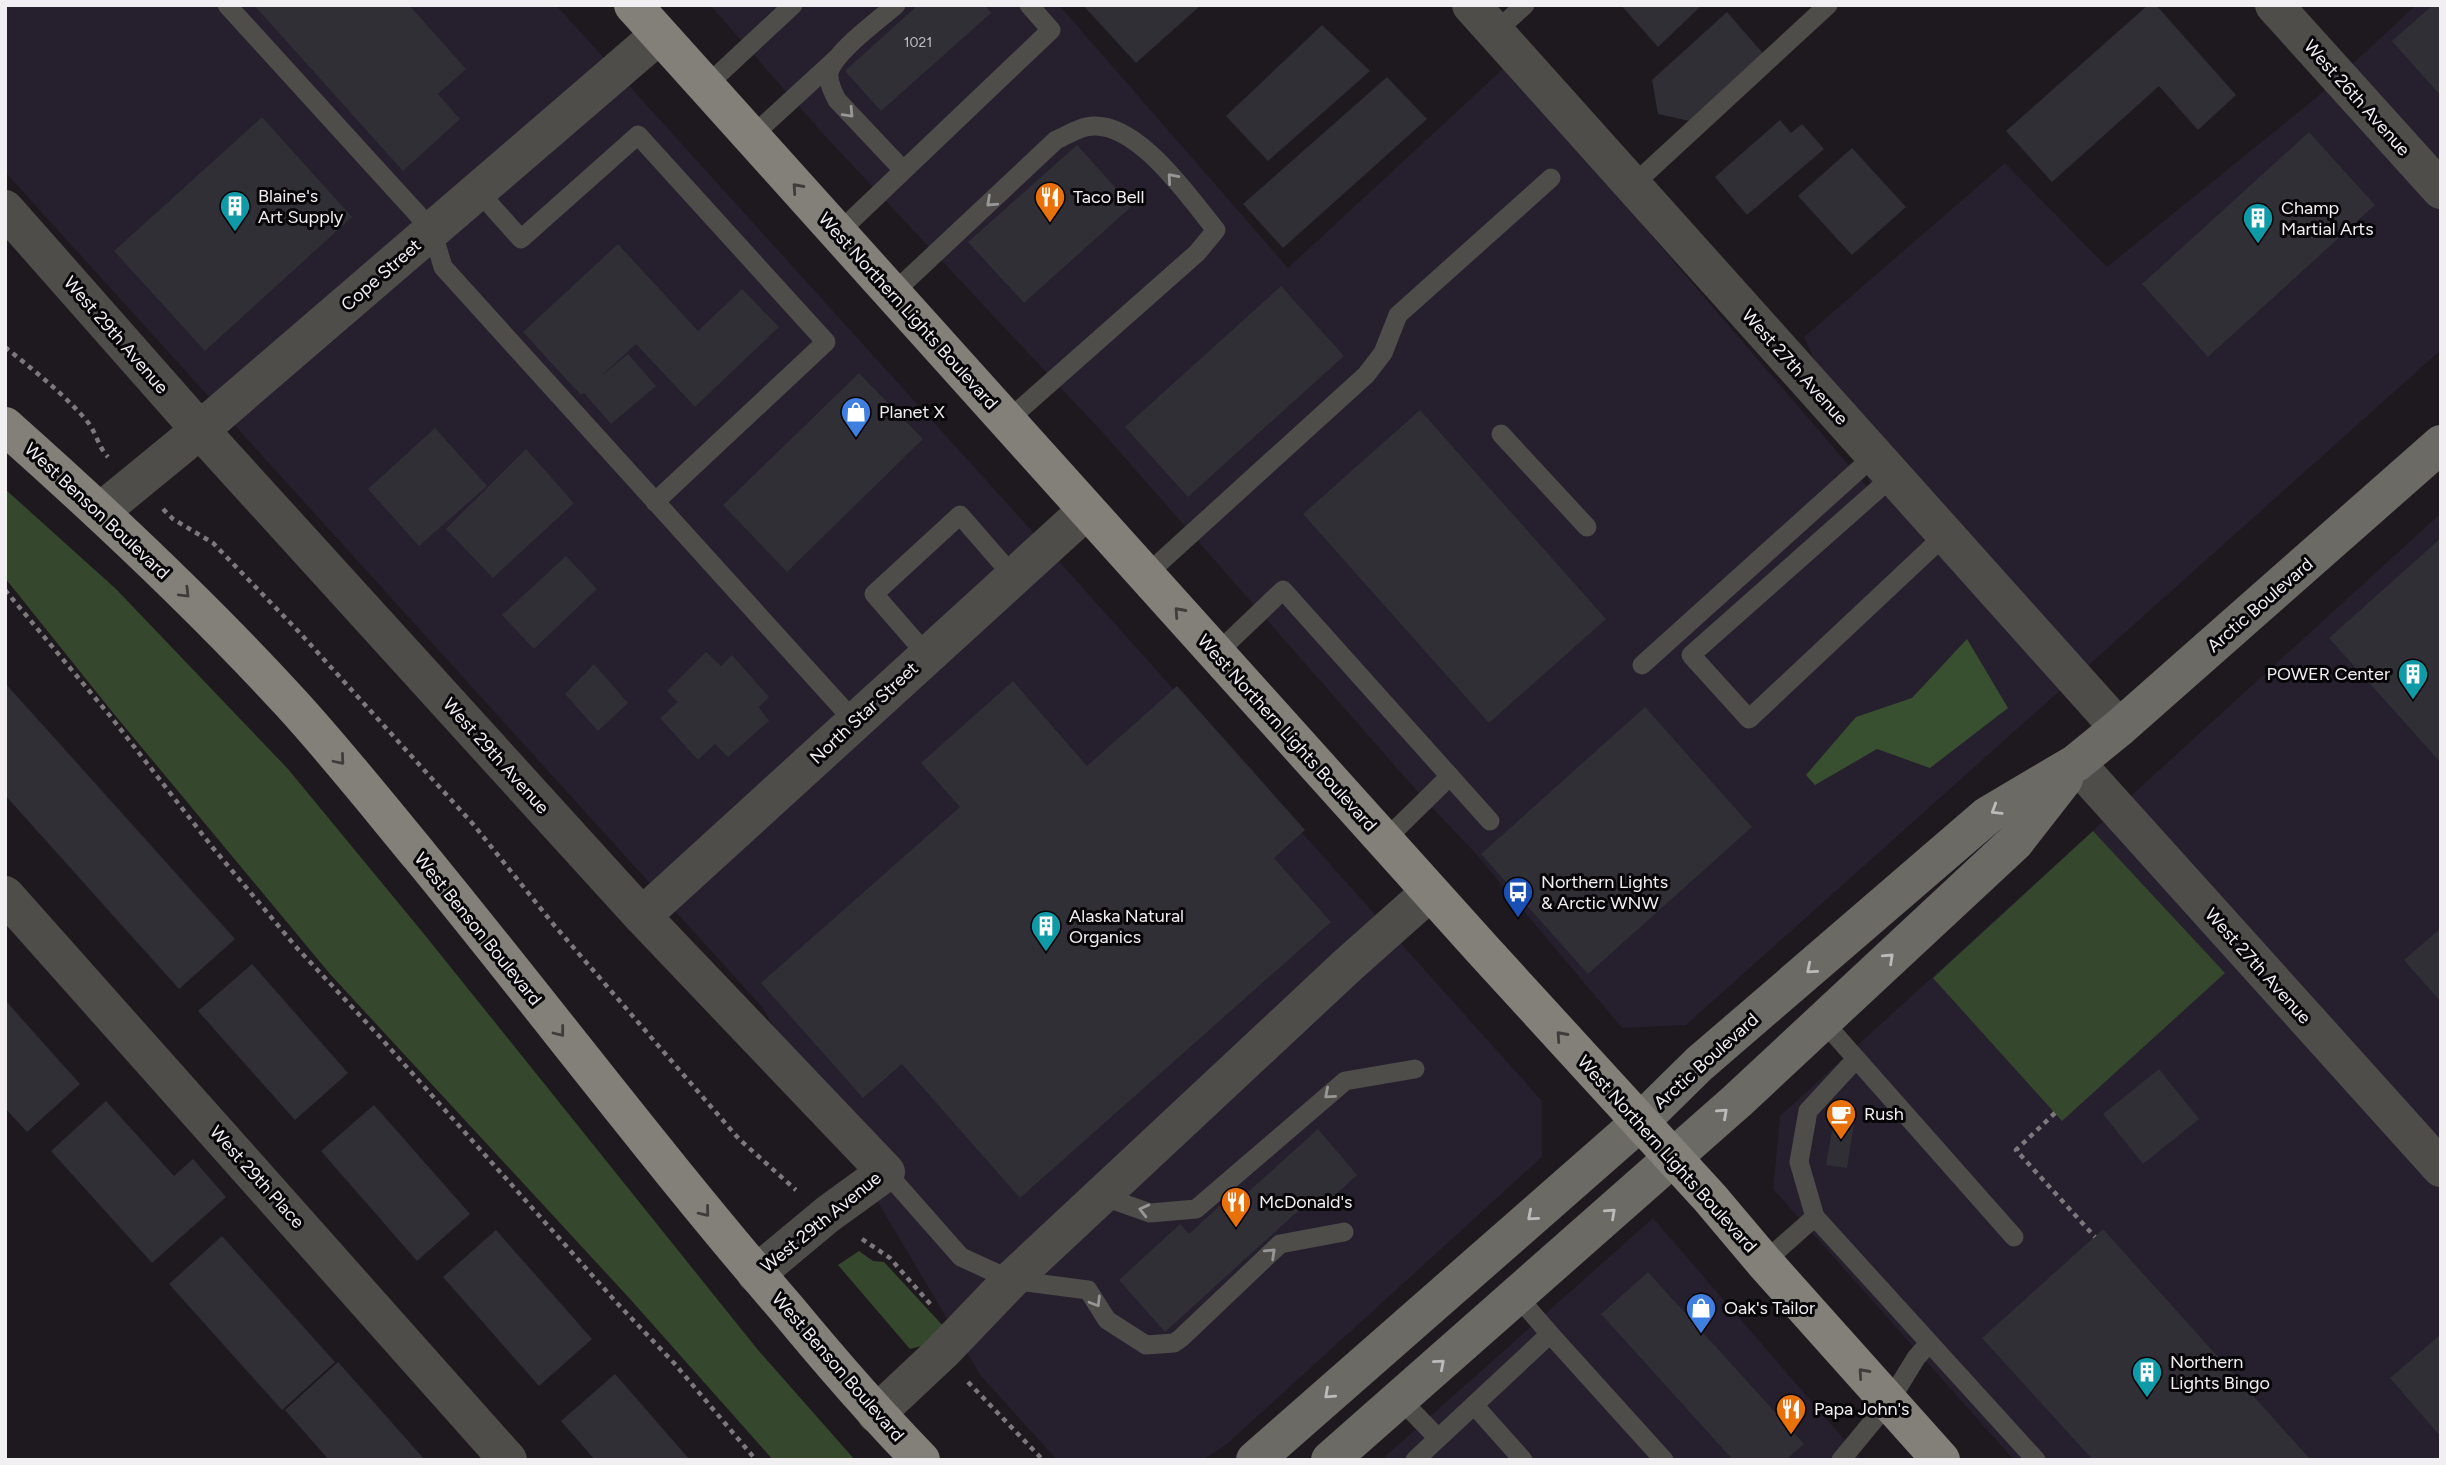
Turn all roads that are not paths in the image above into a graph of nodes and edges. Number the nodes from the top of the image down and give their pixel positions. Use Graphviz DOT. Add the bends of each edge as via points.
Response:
graph roads {
  1 [pos="227,5"];
  2 [pos="633,5"];
  3 [pos="793,5"];
  4 [pos="896,5"];
  5 [pos="1029,5"];
  6 [pos="1525,5"];
  7 [pos="1828,5"];
  8 [pos="2274,5"];
  9 [pos="1483,19"];
  10 [pos="659,35"];
  11 [pos="836,59"];
  12 [pos="705,87"];
  13 [pos="751,138"];
  14 [pos="903,170"];
  15 [pos="1551,178"];
  16 [pos="1633,185"];
  17 [pos="2441,190"];
  18 [pos="478,191"];
  19 [pos="5,209"];
  20 [pos="432,230"];
  21 [pos="838,233"];
  22 [pos="892,293"];
  23 [pos="1007,421"];
  24 [pos="5,426"];
  25 [pos="200,430"];
  26 [pos="1501,433"];
  27 [pos="2441,444"];
  28 [pos="1884,466"];
  29 [pos="656,502"];
  30 [pos="1087,510"];
  31 [pos="100,512"];
  32 [pos="1587,527"];
  33 [pos="1945,534"];
  34 [pos="1146,575"];
  35 [pos="1014,577"];
  36 [pos="1216,653"];
  37 [pos="927,655"];
  38 [pos="1642,666"];
  39 [pos="855,722"];
  40 [pos="2119,729"];
  41 [pos="2076,763"];
  42 [pos="1450,776"];
  43 [pos="1490,821"];
  44 [pos="1384,841"];
  45 [pos="1430,892"];
  46 [pos="5,895"];
  47 [pos="642,916"];
  48 [pos="1822,1020"];
  49 [pos="1856,1059"];
  50 [pos="1415,1069"];
  51 [pos="1639,1123"];
  52 [pos="1672,1159"];
  53 [pos="2441,1168"];
  54 [pos="886,1172"];
  55 [pos="1102,1196"];
  56 [pos="1815,1217"];
  57 [pos="1344,1232"];
  58 [pos="2014,1237"];
  59 [pos="1764,1262"];
  60 [pos="756,1274"];
  61 [pos="1011,1280"];
  62 [pos="1517,1296"];
  63 [pos="1550,1334"];
  64 [pos="1929,1343"];
  65 [pos="1400,1399"];
  66 [pos="1889,1402"];
  67 [pos="1474,1405"];
  68 [pos="876,1414"];
  69 [pos="1438,1438"];
  70 [pos="508,1460"];
  71 [pos="921,1460"];
  72 [pos="1255,1460"];
  73 [pos="1330,1460"];
  74 [pos="1415,1460"];
  75 [pos="1523,1460"];
  76 [pos="1664,1460"];
  77 [pos="1840,1460"];
  78 [pos="1941,1460"];
  79 [pos="2036,1460"];
  1 -- 20 [label="lane"];
  2 -- 10 [label="main road, West Northern Lights Boulevard"];
  3 -- 12 [label="lane"];
  4 -- 11 [label="lane"];
  5 -- 14 [label="lane" via="1051,30"];
  6 -- 9 [label="lane"];
  7 -- 16 [label="lane"];
  8 -- 17 [label="street, West 26th Avenue"];
  9 -- 16 [label="street, West 27th Avenue"];
  10 -- 12 [label="main road, West Northern Lights Boulevard"];
  10 -- 18 [label="street, Cope Street"];
  11 -- 13 [label="lane"];
  11 -- 14 [label="lane, one-way" via="830,86 837,100"];
  12 -- 13 [label="main road, West Northern Lights Boulevard"];
  21 -- 13 [label="main road, West Northern Lights Boulevard, one-way"];
  14 -- 21 [label="lane"];
  15 -- 34 [label="lane" via="1398,316 1383,353 1366,375"];
  16 -- 28 [label="street, West 27th Avenue"];
  18 -- 20 [label="street, Cope Street"];
  18 -- 29 [label="lane" via="521,239 638,135 826,342"];
  19 -- 25 [label="street, West 29th Avenue"];
  20 -- 25 [label="street, Cope Street"];
  20 -- 29 [label="lane" via="443,267"];
  21 -- 22 [label="main road, West Northern Lights Boulevard"];
  22 -- 23 [label="main road, West Northern Lights Boulevard"];
  23 -- 22 [label="lane, one-way" via="1197,253 1216,230 1152,153 1121,131 1087,127 1056,140"];
  23 -- 30 [label="main road, West Northern Lights Boulevard"];
  24 -- 31 [label="main road, West Benson Boulevard"];
  25 -- 31 [label="street, Cope Street"];
  25 -- 47 [label="street, West 29th Avenue"];
  26 -- 32 [label="lane"];
  27 -- 40 [label="main road, Arctic Boulevard"];
  28 -- 33 [label="street, West 27th Avenue"];
  28 -- 33 [label="lane" via="1691,655 1749,719"];
  28 -- 38 [label="lane"];
  29 -- 39 [label="lane"];
  30 -- 34 [label="main road, West Northern Lights Boulevard"];
  30 -- 35 [label="street, North Star Street"];
  31 -- 60 [label="main road, West Benson Boulevard, one-way" via="300,713"];
  33 -- 40 [label="street, West 27th Avenue"];
  36 -- 34 [label="main road, West Northern Lights Boulevard, one-way"];
  35 -- 37 [label="street, North Star Street"];
  35 -- 37 [label="lane" via="960,514 874,594"];
  36 -- 42 [label="lane" via="1283,590"];
  36 -- 44 [label="main road, West Northern Lights Boulevard"];
  37 -- 39 [label="street, North Star Street"];
  39 -- 47 [label="street, North Star Street"];
  40 -- 41 [label="main road, Arctic Boulevard"];
  48 -- 41 [label="main road, Arctic Boulevard, one-way" via="2015,842"];
  41 -- 51 [label="main road, Arctic Boulevard, one-way" via="1988,815 1699,1064"];
  41 -- 53 [label="street, West 27th Avenue"];
  42 -- 43 [label="lane"];
  42 -- 44 [label="lane"];
  44 -- 45 [label="main road, West Northern Lights Boulevard"];
  51 -- 45 [label="main road, West Northern Lights Boulevard, one-way"];
  45 -- 55 [label="street"];
  46 -- 70 [label="street, West 29th Place"];
  47 -- 54 [label="street, West 29th Avenue"];
  48 -- 49 [label="lane"];
  52 -- 48 [label="main road, Arctic Boulevard, one-way"];
  49 -- 56 [label="lane" via="1808,1111 1799,1162"];
  49 -- 58 [label="lane"];
  50 -- 55 [label="lane, one-way" via="1345,1080 1196,1209 1150,1213"];
  51 -- 52 [label="main road, West Northern Lights Boulevard"];
  51 -- 72 [label="main road, Arctic Boulevard, one-way"];
  52 -- 59 [label="main road, West Northern Lights Boulevard"];
  62 -- 52 [label="main road, Arctic Boulevard, one-way"];
  54 -- 60 [label="street, West 29th Avenue"];
  54 -- 61 [label="lane" via="961,1257"];
  55 -- 61 [label="street"];
  56 -- 59 [label="lane"];
  56 -- 64 [label="lane"];
  61 -- 57 [label="lane, one-way" via="1088,1290 1107,1320 1146,1345 1174,1343 1280,1244"];
  66 -- 59 [label="main road, West Northern Lights Boulevard, one-way"];
  60 -- 68 [label="main road, West Benson Boulevard"];
  61 -- 68 [label="street"];
  62 -- 63 [label="lane"];
  65 -- 62 [label="main road, Arctic Boulevard, one-way"];
  63 -- 67 [label="lane"];
  63 -- 76 [label="lane"];
  64 -- 66 [label="lane"];
  64 -- 79 [label="lane"];
  65 -- 69 [label="lane"];
  65 -- 73 [label="main road, Arctic Boulevard"];
  66 -- 77 [label="lane"];
  66 -- 78 [label="main road, West Northern Lights Boulevard"];
  67 -- 69 [label="lane"];
  67 -- 75 [label="lane"];
  68 -- 71 [label="main road, West Benson Boulevard"];
  69 -- 74 [label="lane"];
}
